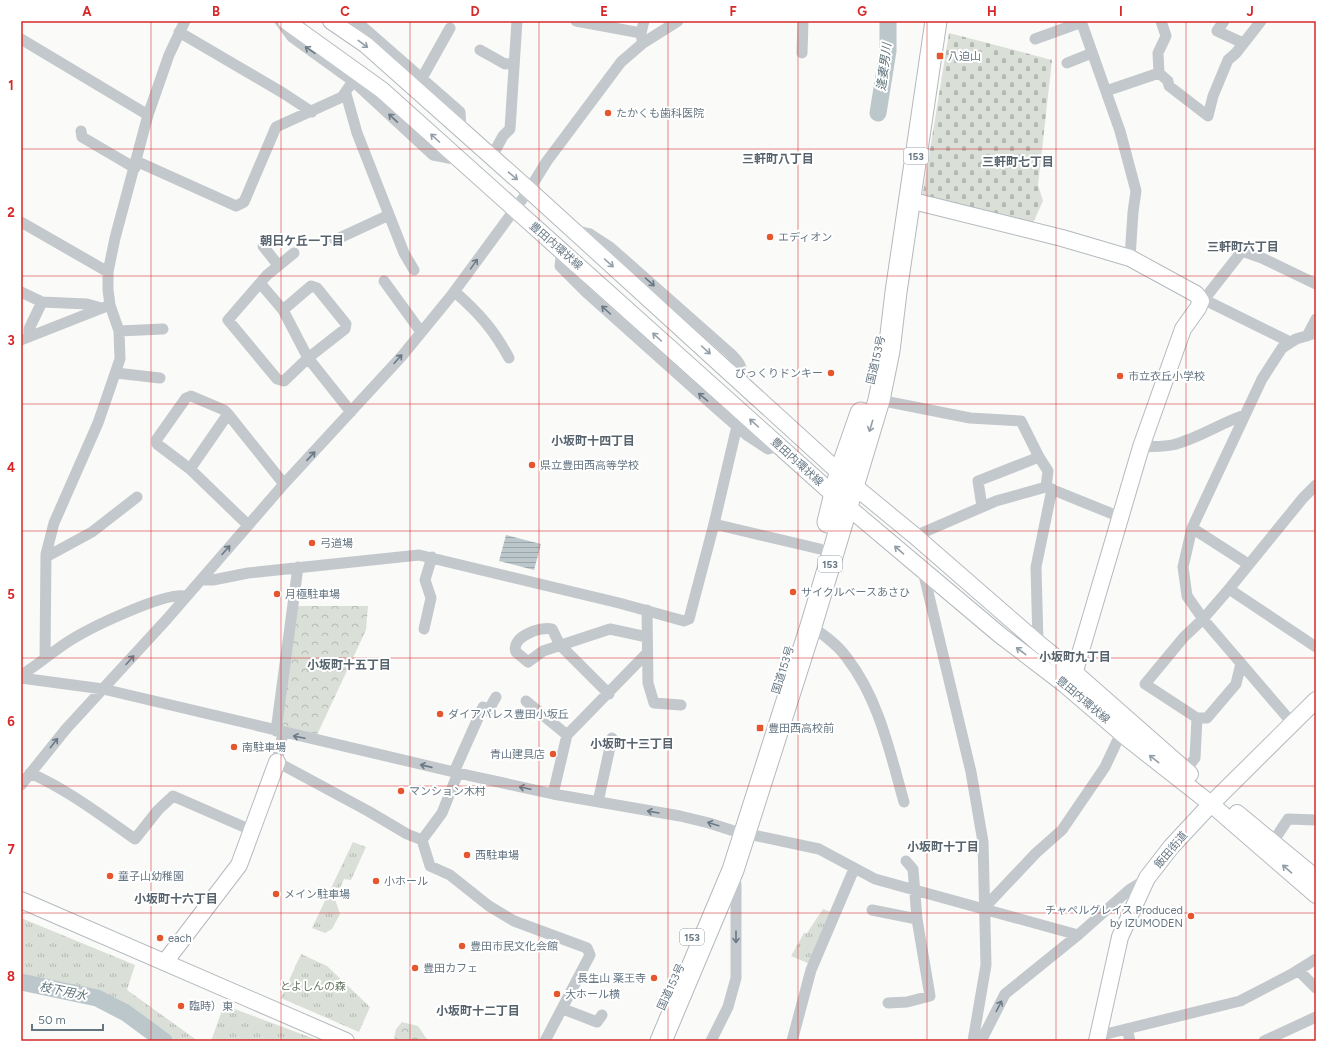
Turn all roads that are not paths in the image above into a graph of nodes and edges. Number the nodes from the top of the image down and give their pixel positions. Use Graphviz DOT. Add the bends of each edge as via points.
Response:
graph roads {
  1 [pos="185,21"];
  2 [pos="280,21"];
  3 [pos="286,21"];
  4 [pos="331,21"];
  5 [pos="517,21"];
  6 [pos="576,21"];
  7 [pos="644,21"];
  8 [pos="678,21"];
  9 [pos="803,21"];
  10 [pos="936,21"];
  11 [pos="1161,21"];
  12 [pos="1224,21"];
  13 [pos="1261,21"];
  14 [pos="359,22"];
  15 [pos="1081,22"];
  16 [pos="450,28"];
  17 [pos="179,32"];
  18 [pos="642,38"];
  19 [pos="21,39"];
  20 [pos="1036,39"];
  21 [pos="1243,43"];
  22 [pos="480,50"];
  23 [pos="802,53"];
  24 [pos="1092,53"];
  25 [pos="514,63"];
  26 [pos="1067,63"];
  27 [pos="1159,73"];
  28 [pos="422,78"];
  29 [pos="353,81"];
  30 [pos="1106,91"];
  31 [pos="346,94"];
  32 [pos="312,112"];
  33 [pos="148,115"];
  34 [pos="81,131"];
  35 [pos="461,131"];
  36 [pos="491,158"];
  37 [pos="459,160"];
  38 [pos="135,165"];
  39 [pos="529,190"];
  40 [pos="909,200"];
  41 [pos="513,209"];
  42 [pos="389,215"];
  43 [pos="21,222"];
  44 [pos="572,230"];
  45 [pos="335,240"];
  46 [pos="264,246"];
  47 [pos="562,251"];
  48 [pos="294,253"];
  49 [pos="1130,258"];
  50 [pos="278,265"];
  51 [pos="414,270"];
  52 [pos="108,272"];
  53 [pos="384,281"];
  54 [pos="260,283"];
  55 [pos="1316,284"];
  56 [pos="21,292"];
  57 [pos="455,292"];
  58 [pos="896,292"];
  59 [pos="1201,301"];
  60 [pos="42,302"];
  61 [pos="106,306"];
  62 [pos="283,310"];
  63 [pos="1316,319"];
  64 [pos="163,329"];
  65 [pos="119,331"];
  66 [pos="421,332"];
  67 [pos="1311,334"];
  68 [pos="25,338"];
  69 [pos="1290,342"];
  70 [pos="308,358"];
  71 [pos="508,358"];
  72 [pos="116,372"];
  73 [pos="160,378"];
  74 [pos="740,381"];
  75 [pos="879,400"];
  76 [pos="351,412"];
  77 [pos="228,414"];
  78 [pos="1245,416"];
  79 [pos="737,426"];
  80 [pos="779,446"];
  81 [pos="1141,447"];
  82 [pos="1039,457"];
  83 [pos="190,469"];
  84 [pos="847,479"];
  85 [pos="284,484"];
  86 [pos="1316,485"];
  87 [pos="1049,488"];
  88 [pos="137,497"];
  89 [pos="841,501"];
  90 [pos="982,507"];
  91 [pos="1120,517"];
  92 [pos="714,524"];
  93 [pos="248,526"];
  94 [pos="1192,528"];
  95 [pos="915,536"];
  96 [pos="820,549"];
  97 [pos="432,557"];
  98 [pos="46,558"];
  99 [pos="1248,564"];
  100 [pos="298,567"];
  101 [pos="923,571"];
  102 [pos="201,580"];
  103 [pos="1229,589"];
  104 [pos="185,596"];
  105 [pos="647,610"];
  106 [pos="1203,619"];
  107 [pos="811,626"];
  108 [pos="424,629"];
  109 [pos="647,637"];
  110 [pos="1038,643"];
  111 [pos="1316,647"];
  112 [pos="646,653"];
  113 [pos="45,658"];
  114 [pos="1241,663"];
  115 [pos="1074,672"];
  116 [pos="21,676"];
  117 [pos="1069,688"];
  118 [pos="104,689"];
  119 [pos="608,694"];
  120 [pos="496,697"];
  121 [pos="526,700"];
  122 [pos="1316,700"];
  123 [pos="681,706"];
  124 [pos="1197,718"];
  125 [pos="1293,724"];
  126 [pos="279,732"];
  127 [pos="1121,733"];
  128 [pos="567,735"];
  129 [pos="612,738"];
  130 [pos="277,762"];
  131 [pos="1186,771"];
  132 [pos="30,773"];
  133 [pos="456,773"];
  134 [pos="21,785"];
  135 [pos="553,794"];
  136 [pos="1215,801"];
  137 [pos="598,802"];
  138 [pos="904,802"];
  139 [pos="1316,820"];
  140 [pos="251,830"];
  141 [pos="739,832"];
  142 [pos="422,840"];
  143 [pos="1273,842"];
  144 [pos="906,861"];
  145 [pos="854,869"];
  146 [pos="733,870"];
  147 [pos="1147,878"];
  148 [pos="1316,878"];
  149 [pos="914,889"];
  150 [pos="1316,895"];
  151 [pos="21,900"];
  152 [pos="984,908"];
  153 [pos="872,910"];
  154 [pos="715,912"];
  155 [pos="736,919"];
  156 [pos="917,919"];
  157 [pos="1078,935"];
  158 [pos="1316,959"];
  159 [pos="165,962"];
  160 [pos="1298,970"];
  161 [pos="1316,988"];
  162 [pos="888,1003"];
  163 [pos="562,1009"];
  164 [pos="602,1015"];
  165 [pos="1316,1017"];
  166 [pos="1127,1029"];
  167 [pos="1097,1038"];
  168 [pos="346,1041"];
  169 [pos="545,1041"];
  170 [pos="646,1041"];
  171 [pos="661,1041"];
  172 [pos="711,1041"];
  173 [pos="792,1041"];
  174 [pos="973,1041"];
  175 [pos="981,1041"];
  176 [pos="1130,1041"];
  177 [pos="1264,1041"];
  1 -- 17 [label="street"];
  29 -- 2 [label="street, one-way" via="292,38"];
  37 -- 3 [label="street, 豊田内環状線, one-way" via="382,90"];
  4 -- 35 [label="street, 豊田内環状線, one-way" via="366,45"];
  5 -- 25 [label="street"];
  6 -- 18 [label="street"];
  7 -- 18 [label="street"];
  8 -- 18 [label="street"];
  9 -- 23 [label="street"];
  10 -- 40 [label="highway, 国道153号 / 153"];
  11 -- 27 [label="street" via="1166,36 1158,54"];
  12 -- 21 [label="street" via="1217,31"];
  13 -- 21 [label="street"];
  14 -- 28 [label="street"];
  15 -- 20 [label="street"];
  15 -- 24 [label="street"];
  16 -- 28 [label="street"];
  17 -- 32 [label="street"];
  17 -- 33 [label="street"];
  18 -- 39 [label="street" via="547,161"];
  19 -- 33 [label="street"];
  21 -- 27 [label="street" via="1228,60 1213,96 1208,116 1169,86 1168,81"];
  22 -- 25 [label="street" via="505,64"];
  24 -- 26 [label="street"];
  24 -- 30 [label="street"];
  25 -- 36 [label="street" via="510,129 503,136"];
  27 -- 30 [label="street"];
  28 -- 35 [label="street" via="460,112"];
  29 -- 31 [label="street"];
  37 -- 29 [label="street, one-way" via="433,155"];
  30 -- 49 [label="street" via="1136,191"];
  31 -- 32 [label="street"];
  31 -- 42 [label="street" via="357,133"];
  32 -- 38 [label="street" via="276,127 244,202 236,206"];
  33 -- 38 [label="street"];
  34 -- 38 [label="street" via="82,137"];
  35 -- 36 [label="street, 豊田内環状線"];
  36 -- 39 [label="street, 豊田内環状線, one-way"];
  37 -- 41 [label="street, 豊田内環状線"];
  38 -- 52 [label="street"];
  39 -- 41 [label="street"];
  39 -- 44 [label="street, 豊田内環状線"];
  40 -- 49 [label="street" via="1062,238"];
  40 -- 58 [label="highway, 国道153号 / 153"];
  41 -- 47 [label="street, 豊田内環状線"];
  57 -- 41 [label="street, one-way"];
  42 -- 45 [label="street"];
  42 -- 51 [label="street" via="404,253"];
  43 -- 52 [label="street"];
  44 -- 74 [label="street, 豊田内環状線, one-way"];
  44 -- 74 [label="street, one-way" via="590,234 610,247 734,357 740,363"];
  46 -- 50 [label="street"];
  79 -- 47 [label="street, one-way" via="588,294 560,266"];
  80 -- 47 [label="street, 豊田内環状線, one-way"];
  48 -- 50 [label="street"];
  49 -- 59 [label="street" via="1196,294"];
  50 -- 54 [label="street"];
  52 -- 61 [label="street"];
  53 -- 66 [label="street"];
  54 -- 62 [label="street"];
  54 -- 70 [label="street" via="230,316 230,324 281,381"];
  55 -- 59 [label="street" via="1242,251"];
  56 -- 60 [label="street"];
  57 -- 66 [label="street"];
  57 -- 71 [label="street" via="478,312 496,335"];
  58 -- 75 [label="highway, 国道153号 / 153" via="889,351"];
  58 -- 84 [label="highway, 国道153号 / 153" via="887,309"];
  59 -- 69 [label="street"];
  59 -- 81 [label="street" via="1183,329"];
  60 -- 61 [label="street"];
  60 -- 68 [label="street"];
  61 -- 65 [label="street"];
  61 -- 68 [label="street"];
  62 -- 70 [label="street"];
  62 -- 70 [label="street" via="314,286 346,324 345,329"];
  63 -- 67 [label="street"];
  64 -- 65 [label="street"];
  65 -- 72 [label="street" via="120,359"];
  76 -- 66 [label="street, one-way"];
  67 -- 69 [label="street"];
  69 -- 78 [label="street" via="1282,348 1267,370"];
  70 -- 76 [label="street"];
  72 -- 73 [label="street"];
  72 -- 98 [label="street" via="98,423 54,522"];
  74 -- 84 [label="street, 豊田内環状線"];
  75 -- 82 [label="street" via="970,418 1021,421"];
  75 -- 84 [label="highway, 国道153号 / 153, one-way"];
  85 -- 76 [label="street, one-way"];
  77 -- 83 [label="street"];
  77 -- 83 [label="street" via="189,396 158,436 157,444"];
  77 -- 85 [label="street"];
  78 -- 81 [label="street" via="1172,445"];
  78 -- 94 [label="street"];
  79 -- 80 [label="street" via="768,449"];
  79 -- 92 [label="street"];
  80 -- 89 [label="street, 豊田内環状線"];
  81 -- 91 [label="street"];
  82 -- 87 [label="street" via="1048,471"];
  82 -- 90 [label="street" via="978,481"];
  83 -- 93 [label="street"];
  84 -- 89 [label="highway, 国道153号 / 153"];
  84 -- 95 [label="street, 豊田内環状線"];
  85 -- 93 [label="street"];
  86 -- 99 [label="street"];
  87 -- 90 [label="street"];
  87 -- 91 [label="street"];
  87 -- 110 [label="street" via="1036,567"];
  88 -- 98 [label="street" via="92,532"];
  89 -- 96 [label="highway, 国道153号 / 153"];
  101 -- 89 [label="street, 豊田内環状線, one-way"];
  89 -- 107 [label="highway, 国道153号 / 153"];
  90 -- 95 [label="street"];
  91 -- 115 [label="street"];
  92 -- 96 [label="street"];
  92 -- 105 [label="street" via="689,619 684,621"];
  102 -- 93 [label="street, one-way"];
  94 -- 99 [label="street"];
  94 -- 106 [label="street" via="1183,567 1187,596"];
  95 -- 110 [label="street, 豊田内環状線"];
  96 -- 141 [label="highway, 国道153号 / 153"];
  97 -- 100 [label="street" via="419,555"];
  97 -- 105 [label="street"];
  97 -- 108 [label="street" via="425,580 431,598"];
  98 -- 113 [label="street"];
  99 -- 103 [label="street"];
  100 -- 102 [label="street"];
  100 -- 126 [label="street"];
  117 -- 101 [label="street, 豊田内環状線, one-way"];
  101 -- 152 [label="street" via="976,798 983,842"];
  102 -- 104 [label="street"];
  103 -- 106 [label="street"];
  103 -- 111 [label="street"];
  104 -- 113 [label="street" via="178,595 131,611 74,638"];
  118 -- 104 [label="street, one-way"];
  105 -- 109 [label="street"];
  106 -- 114 [label="street"];
  106 -- 124 [label="street" via="1184,637 1145,684"];
  107 -- 138 [label="street" via="828,637 848,658 864,685 881,722"];
  107 -- 141 [label="highway, 国道153号 / 153"];
  109 -- 112 [label="street"];
  109 -- 119 [label="street" via="610,628 560,645"];
  110 -- 115 [label="street, 豊田内環状線"];
  112 -- 119 [label="street"];
  112 -- 123 [label="street" via="648,683 654,703"];
  113 -- 116 [label="street"];
  114 -- 124 [label="street" via="1236,684 1207,718"];
  114 -- 125 [label="street"];
  115 -- 117 [label="street"];
  115 -- 131 [label="street, 豊田内環状線"];
  116 -- 118 [label="street"];
  117 -- 127 [label="street, 豊田内環状線"];
  118 -- 126 [label="street"];
  132 -- 118 [label="street, one-way" via="66,729"];
  119 -- 128 [label="street"];
  120 -- 133 [label="street" via="488,710 483,706"];
  121 -- 128 [label="street"];
  122 -- 125 [label="street, 飯田街道"];
  124 -- 131 [label="street" via="1195,758"];
  125 -- 136 [label="street, 飯田街道"];
  126 -- 130 [label="street"];
  133 -- 126 [label="street, one-way"];
  136 -- 127 [label="street, 豊田内環状線, one-way"];
  127 -- 152 [label="street" via="1105,767 1062,830 1036,853"];
  128 -- 135 [label="street"];
  129 -- 137 [label="street"];
  130 -- 140 [label="street"];
  130 -- 142 [label="street"];
  131 -- 136 [label="street, 豊田内環状線"];
  132 -- 134 [label="street"];
  132 -- 140 [label="street" via="102,814 135,839 173,796"];
  135 -- 133 [label="street, one-way"];
  133 -- 142 [label="street" via="442,813"];
  135 -- 137 [label="street"];
  136 -- 143 [label="street, 豊田内環状線"];
  136 -- 147 [label="street, 飯田街道" via="1171,847"];
  150 -- 136 [label="street, 豊田内環状線, one-way"];
  141 -- 137 [label="street, one-way" via="680,816"];
  139 -- 143 [label="street" via="1288,819"];
  140 -- 159 [label="street" via="239,865"];
  141 -- 145 [label="street" via="819,849"];
  141 -- 146 [label="highway, 国道153号 / 153"];
  141 -- 170 [label="highway, 国道153号 / 153"];
  142 -- 163 [label="street" via="430,866 450,875 489,906 514,921 587,948 590,955"];
  143 -- 148 [label="street, 豊田内環状線"];
  144 -- 149 [label="street" via="913,869"];
  145 -- 149 [label="street" via="875,879"];
  145 -- 173 [label="street" via="811,970"];
  146 -- 154 [label="highway, 国道153号 / 153"];
  146 -- 155 [label="street" via="736,884"];
  147 -- 157 [label="street"];
  147 -- 167 [label="street, 飯田街道" via="1120,937"];
  149 -- 152 [label="street"];
  149 -- 156 [label="street"];
  151 -- 159 [label="street"];
  152 -- 157 [label="street"];
  152 -- 174 [label="street" via="986,964"];
  153 -- 156 [label="street"];
  154 -- 155 [label="street"];
  154 -- 171 [label="highway, 国道153号 / 153"];
  155 -- 172 [label="street, one-way" via="736,978 728,1007"];
  156 -- 162 [label="street" via="930,996 907,1002"];
  175 -- 157 [label="street, one-way" via="1005,994"];
  158 -- 160 [label="street"];
  159 -- 168 [label="street"];
  160 -- 161 [label="street"];
  160 -- 166 [label="street" via="1240,1001"];
  163 -- 164 [label="street" via="597,1022"];
  163 -- 169 [label="street"];
  165 -- 177 [label="street"];
  166 -- 167 [label="street"];
  166 -- 176 [label="street"];
}
